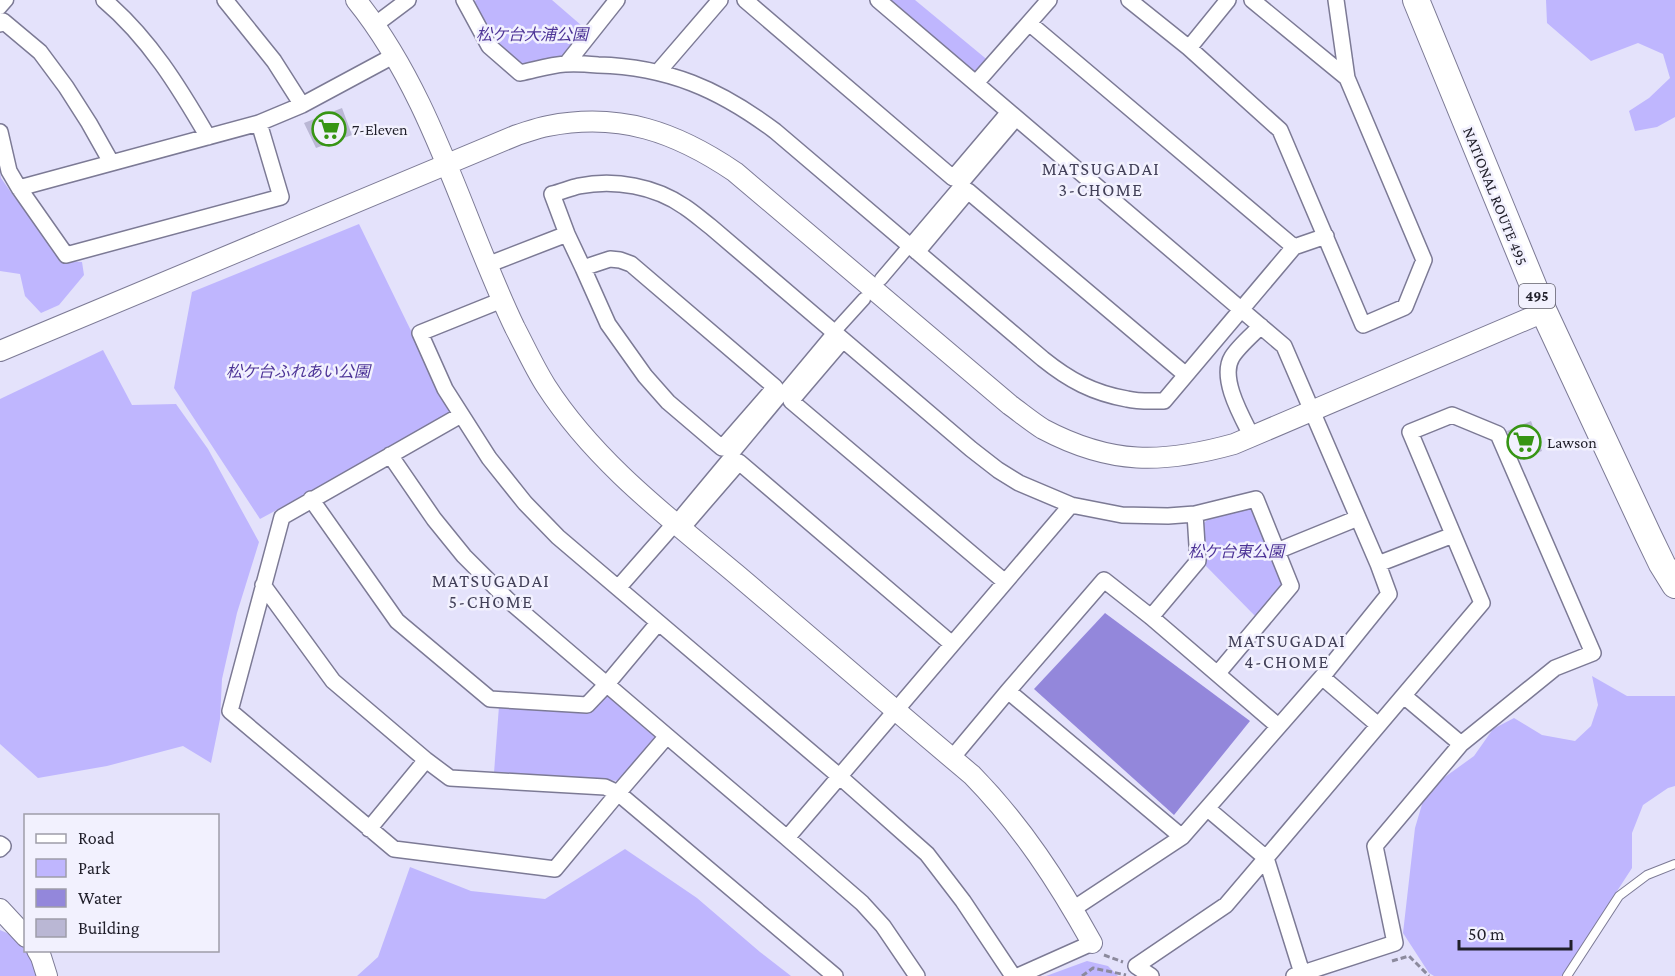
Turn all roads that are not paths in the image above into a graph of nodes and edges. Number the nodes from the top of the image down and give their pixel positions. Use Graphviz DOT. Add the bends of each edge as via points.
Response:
graph roads {
  1 [pos="7,0"];
  2 [pos="104,0"];
  3 [pos="225,0"];
  4 [pos="356,0"];
  5 [pos="408,0"];
  6 [pos="464,0"];
  7 [pos="617,0"];
  8 [pos="720,0"];
  9 [pos="745,0"];
  10 [pos="878,0"];
  11 [pos="1049,0"];
  12 [pos="1129,0"];
  13 [pos="1228,0"];
  14 [pos="1252,0"];
  15 [pos="1336,0"];
  16 [pos="1416,0"];
  17 [pos="0,8"];
  18 [pos="1029,23"];
  19 [pos="0,24"];
  20 [pos="376,24"];
  21 [pos="1189,48"];
  22 [pos="395,55"];
  23 [pos="567,63"];
  24 [pos="658,72"];
  25 [pos="1347,78"];
  26 [pos="976,83"];
  27 [pos="302,105"];
  28 [pos="1013,115"];
  29 [pos="259,123"];
  30 [pos="0,132"];
  31 [pos="208,137"];
  32 [pos="111,162"];
  33 [pos="446,165"];
  34 [pos="19,188"];
  35 [pos="567,234"];
  36 [pos="1326,236"];
  37 [pos="1294,247"];
  38 [pos="913,249"];
  39 [pos="487,265"];
  40 [pos="583,268"];
  41 [pos="881,279"];
  42 [pos="864,299"];
  43 [pos="502,300"];
  44 [pos="1241,310"];
  45 [pos="1544,312"];
  46 [pos="1260,326"];
  47 [pos="838,336"];
  48 [pos="0,351"];
  49 [pos="1186,375"];
  50 [pos="1313,411"];
  51 [pos="461,415"];
  52 [pos="1252,437"];
  53 [pos="390,455"];
  54 [pos="311,499"];
  55 [pos="1071,505"];
  56 [pos="1195,514"];
  57 [pos="1358,518"];
  58 [pos="678,526"];
  59 [pos="1453,535"];
  60 [pos="1277,551"];
  61 [pos="1378,564"];
  62 [pos="1005,582"];
  63 [pos="263,585"];
  64 [pos="1675,585"];
  65 [pos="618,588"];
  66 [pos="1151,617"];
  67 [pos="658,623"];
  68 [pos="952,644"];
  69 [pos="1218,673"];
  70 [pos="1322,677"];
  71 [pos="607,684"];
  72 [pos="1008,691"];
  73 [pos="1404,696"];
  74 [pos="896,710"];
  75 [pos="1378,725"];
  76 [pos="1278,726"];
  77 [pos="667,736"];
  78 [pos="1461,744"];
  79 [pos="952,758"];
  80 [pos="426,760"];
  81 [pos="839,776"];
  82 [pos="618,793"];
  83 [pos="1208,808"];
  84 [pos="369,829"];
  85 [pos="1182,837"];
  86 [pos="787,838"];
  87 [pos="0,844"];
  88 [pos="0,849"];
  89 [pos="1266,858"];
  90 [pos="1675,864"];
  91 [pos="1073,909"];
  92 [pos="4,918"];
  93 [pos="24,935"];
  94 [pos="1092,943"];
  95 [pos="37,952"];
  96 [pos="1132,971"];
  97 [pos="1298,975"];
  98 [pos="47,976"];
  99 [pos="835,976"];
  100 [pos="917,976"];
  101 [pos="1013,976"];
  102 [pos="1018,976"];
  103 [pos="1150,976"];
  104 [pos="1567,976"];
  1 -- 17 [label="street"];
  2 -- 31 [label="street" via="149,45"];
  3 -- 27 [label="street" via="274,61"];
  4 -- 20 [label="street"];
  5 -- 20 [label="street"];
  6 -- 23 [label="street" via="489,46 520,73"];
  7 -- 23 [label="street"];
  8 -- 24 [label="street"];
  9 -- 28 [label="street" via="953,178"];
  10 -- 26 [label="street"];
  11 -- 18 [label="street"];
  12 -- 21 [label="street"];
  13 -- 21 [label="street"];
  14 -- 25 [label="street"];
  15 -- 25 [label="street"];
  16 -- 45 [label="highway, NATIONAL ROUTE 495 / 495"];
  18 -- 26 [label="street"];
  18 -- 37 [label="street"];
  19 -- 32 [label="street" via="3,21 40,52"];
  20 -- 22 [label="street"];
  21 -- 36 [label="street" via="1280,130"];
  22 -- 27 [label="street"];
  22 -- 33 [label="street"];
  23 -- 24 [label="street"];
  24 -- 38 [label="street" via="690,81 749,111"];
  25 -- 36 [label="street" via="1424,260 1405,307 1363,325"];
  26 -- 28 [label="street"];
  27 -- 29 [label="street"];
  28 -- 38 [label="street"];
  28 -- 44 [label="street"];
  29 -- 31 [label="street"];
  29 -- 34 [label="street" via="281,197 66,255"];
  30 -- 34 [label="street" via="9,171"];
  31 -- 32 [label="street"];
  32 -- 34 [label="street"];
  33 -- 39 [label="street"];
  33 -- 48 [label="street"];
  33 -- 52 [label="street" via="547,126 604,122 661,132 735,172 1042,428 1095,451 1154,459 1208,452"];
  35 -- 39 [label="street"];
  35 -- 40 [label="street"];
  35 -- 47 [label="street" via="552,194 607,183 657,192 711,227"];
  36 -- 37 [label="street"];
  37 -- 44 [label="street"];
  38 -- 41 [label="street"];
  38 -- 49 [label="street" via="1067,378 1128,400 1164,401"];
  38 -- 49 [label="street" via="968,191"];
  39 -- 43 [label="street"];
  40 -- 40 [label="street" via="610,259 631,264 775,387 722,448 668,402 645,376 608,324"];
  42 -- 47 [label="street"];
  43 -- 51 [label="street" via="420,333"];
  43 -- 58 [label="street" via="562,410 604,460"];
  44 -- 46 [label="street"];
  44 -- 49 [label="street"];
  45 -- 50 [label="street"];
  45 -- 64 [label="highway, NATIONAL ROUTE 495 / 495" via="1648,536"];
  46 -- 50 [label="street" via="1284,346"];
  46 -- 52 [label="street" via="1232,357 1228,369 1236,404"];
  47 -- 55 [label="street" via="998,470"];
  47 -- 58 [label="street"];
  47 -- 62 [label="street" via="791,401"];
  50 -- 52 [label="street"];
  50 -- 57 [label="street"];
  51 -- 53 [label="street"];
  51 -- 65 [label="street" via="525,503"];
  53 -- 54 [label="street"];
  53 -- 71 [label="street" via="464,556 508,600"];
  54 -- 63 [label="street" via="282,517"];
  54 -- 71 [label="street" via="397,621 490,699 587,705"];
  55 -- 56 [label="street" via="1122,515"];
  55 -- 62 [label="street"];
  56 -- 60 [label="street" via="1256,499"];
  56 -- 66 [label="street" via="1198,561"];
  57 -- 60 [label="street"];
  57 -- 61 [label="street"];
  58 -- 65 [label="street"];
  58 -- 68 [label="street" via="739,462"];
  58 -- 74 [label="street"];
  59 -- 61 [label="street"];
  59 -- 73 [label="street" via="1482,603"];
  59 -- 78 [label="street" via="1410,432 1452,415 1498,434 1593,653 1555,668"];
  60 -- 69 [label="street" via="1292,586"];
  61 -- 70 [label="street" via="1389,594"];
  62 -- 68 [label="street"];
  63 -- 80 [label="street" via="333,681"];
  63 -- 84 [label="street" via="230,711"];
  65 -- 67 [label="street"];
  66 -- 69 [label="street"];
  66 -- 72 [label="street" via="1104,580"];
  67 -- 71 [label="street"];
  67 -- 81 [label="street"];
  68 -- 74 [label="street"];
  69 -- 76 [label="street"];
  70 -- 75 [label="street"];
  70 -- 76 [label="street"];
  71 -- 77 [label="street"];
  72 -- 79 [label="street"];
  72 -- 85 [label="street"];
  73 -- 75 [label="street"];
  73 -- 78 [label="street"];
  74 -- 79 [label="street"];
  74 -- 81 [label="street"];
  75 -- 89 [label="street"];
  76 -- 83 [label="street"];
  77 -- 82 [label="street"];
  77 -- 86 [label="street"];
  78 -- 97 [label="street" via="1375,846 1395,943"];
  79 -- 91 [label="street" via="1008,813"];
  80 -- 82 [label="street" via="450,778 605,787"];
  80 -- 84 [label="street"];
  81 -- 86 [label="street"];
  81 -- 101 [label="street" via="927,854"];
  82 -- 84 [label="street" via="555,869 394,849"];
  82 -- 99 [label="street"];
  83 -- 85 [label="street"];
  83 -- 89 [label="street"];
  85 -- 91 [label="street"];
  86 -- 100 [label="street" via="862,903"];
  87 -- 88 [label="street"];
  89 -- 96 [label="street" via="1226,905"];
  89 -- 97 [label="street"];
  90 -- 104 [label="lane" via="1647,875 1619,896"];
  91 -- 94 [label="street"];
  92 -- 93 [label="street"];
  94 -- 102 [label="street"];
  95 -- 98 [label="street"];
  96 -- 103 [label="street"];
}
